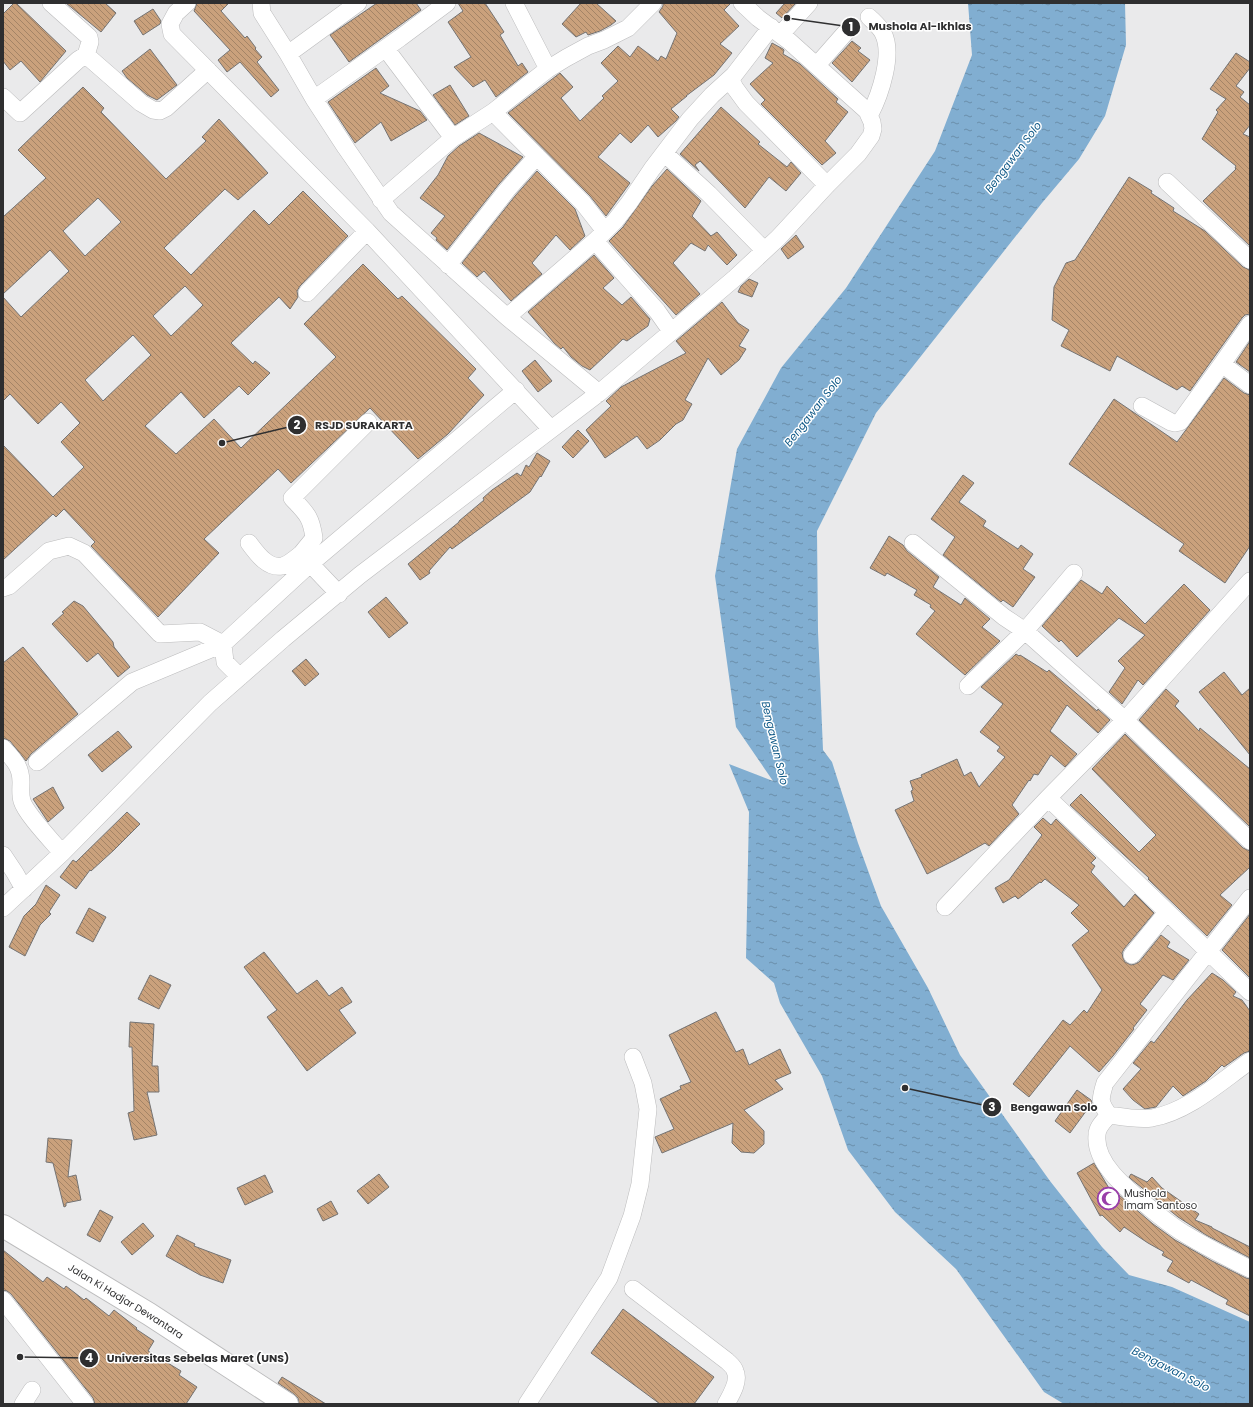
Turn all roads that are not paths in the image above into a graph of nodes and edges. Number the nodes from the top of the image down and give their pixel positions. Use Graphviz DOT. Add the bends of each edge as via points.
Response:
graph roads {
  1 [pos="51,3"];
  2 [pos="187,3"];
  3 [pos="261,3"];
  4 [pos="358,3"];
  5 [pos="447,3"];
  6 [pos="514,3"];
  7 [pos="653,3"];
  8 [pos="742,3"];
  9 [pos="809,3"];
  10 [pos="869,17"];
  11 [pos="776,30"];
  12 [pos="846,32"];
  13 [pos="386,48"];
  14 [pos="288,54"];
  15 [pos="86,55"];
  16 [pos="816,65"];
  17 [pos="548,69"];
  18 [pos="208,70"];
  19 [pos="730,79"];
  20 [pos="3,97"];
  21 [pos="314,98"];
  22 [pos="493,112"];
  23 [pos="870,114"];
  24 [pos="453,138"];
  25 [pos="664,153"];
  26 [pos="538,156"];
  27 [pos="1167,182"];
  28 [pos="827,185"];
  29 [pos="381,200"];
  30 [pos="367,231"];
  31 [pos="600,236"];
  32 [pos="764,250"];
  33 [pos="1250,260"];
  34 [pos="448,265"];
  35 [pos="307,293"];
  36 [pos="507,316"];
  37 [pos="1250,324"];
  38 [pos="671,331"];
  39 [pos="1222,364"];
  40 [pos="1250,384"];
  41 [pos="516,390"];
  42 [pos="599,393"];
  43 [pos="1142,406"];
  44 [pos="368,422"];
  45 [pos="551,429"];
  46 [pos="248,542"];
  47 [pos="913,543"];
  48 [pos="306,559"];
  49 [pos="1074,573"];
  50 [pos="1250,581"];
  51 [pos="3,588"];
  52 [pos="339,594"];
  53 [pos="1025,631"];
  54 [pos="223,644"];
  55 [pos="240,677"];
  56 [pos="968,686"];
  57 [pos="1125,720"];
  58 [pos="3,748"];
  59 [pos="37,762"];
  60 [pos="1048,798"];
  61 [pos="1250,841"];
  62 [pos="62,853"];
  63 [pos="3,856"];
  64 [pos="24,889"];
  65 [pos="1250,898"];
  66 [pos="945,907"];
  67 [pos="3,908"];
  68 [pos="1167,912"];
  69 [pos="1208,951"];
  70 [pos="1132,955"];
  71 [pos="1250,992"];
  72 [pos="633,1057"];
  73 [pos="1250,1061"];
  74 [pos="1109,1115"];
  75 [pos="3,1226"];
  76 [pos="1250,1269"];
  77 [pos="633,1289"];
  78 [pos="3,1300"];
  79 [pos="85,1404"];
  80 [pos="287,1404"];
  81 [pos="527,1404"];
  82 [pos="726,1404"];
  1 -- 15 [label="street" via="89,37"];
  2 -- 18 [label="street" via="176,13 170,24 172,34"];
  3 -- 14 [label="street" via="262,13"];
  4 -- 14 [label="street"];
  5 -- 13 [label="street"];
  6 -- 17 [label="street"];
  7 -- 17 [label="street" via="628,28 578,51"];
  8 -- 11 [label="street"];
  9 -- 11 [label="street"];
  10 -- 23 [label="street" via="884,34 886,44 880,93"];
  11 -- 16 [label="street"];
  11 -- 19 [label="street"];
  12 -- 16 [label="street"];
  13 -- 21 [label="street"];
  13 -- 24 [label="street"];
  14 -- 21 [label="street"];
  15 -- 18 [label="street" via="141,103 160,111"];
  15 -- 20 [label="street" via="20,113"];
  16 -- 23 [label="street"];
  17 -- 22 [label="street"];
  18 -- 30 [label="street"];
  19 -- 25 [label="street" via="702,105"];
  19 -- 28 [label="street" via="749,106"];
  21 -- 29 [label="street"];
  22 -- 24 [label="street"];
  22 -- 26 [label="street"];
  23 -- 28 [label="street" via="873,129 866,144"];
  24 -- 29 [label="street"];
  25 -- 31 [label="street" via="624,209"];
  25 -- 32 [label="street"];
  26 -- 31 [label="street" via="583,203"];
  26 -- 34 [label="street" via="512,184"];
  27 -- 33 [label="street"];
  28 -- 32 [label="street" via="795,221"];
  29 -- 34 [label="street" via="391,213"];
  30 -- 35 [label="street"];
  30 -- 41 [label="street"];
  31 -- 36 [label="street"];
  31 -- 38 [label="street"];
  32 -- 38 [label="street" via="720,291"];
  34 -- 36 [label="street"];
  36 -- 42 [label="street"];
  37 -- 39 [label="street"];
  38 -- 42 [label="street"];
  39 -- 40 [label="street"];
  39 -- 43 [label="street" via="1180,422 1170,422"];
  41 -- 45 [label="street"];
  41 -- 48 [label="street"];
  42 -- 45 [label="street"];
  44 -- 48 [label="street" via="292,498 305,511 312,523 314,538"];
  45 -- 52 [label="street" via="360,575"];
  46 -- 48 [label="street" via="270,565 282,566"];
  47 -- 53 [label="street"];
  48 -- 52 [label="street"];
  48 -- 54 [label="street"];
  49 -- 53 [label="street"];
  50 -- 57 [label="street"];
  51 -- 54 [label="street" via="9,586 50,551 69,546 84,553 160,634 200,632"];
  52 -- 55 [label="street"];
  53 -- 56 [label="street"];
  53 -- 57 [label="street"];
  54 -- 55 [label="street" via="225,662"];
  54 -- 59 [label="street" via="132,682"];
  55 -- 62 [label="street" via="210,703"];
  57 -- 60 [label="street"];
  57 -- 61 [label="street"];
  58 -- 62 [label="street" via="19,766 22,802"];
  60 -- 66 [label="street"];
  60 -- 68 [label="street"];
  62 -- 64 [label="street"];
  63 -- 64 [label="street"];
  64 -- 67 [label="street"];
  65 -- 69 [label="street"];
  68 -- 69 [label="street"];
  68 -- 70 [label="street"];
  69 -- 71 [label="street"];
  69 -- 74 [label="street" via="1105,1083 1101,1105"];
  72 -- 81 [label="street" via="643,1082 648,1109 640,1184 632,1216 609,1278"];
  73 -- 74 [label="street" via="1208,1091 1172,1111 1152,1118"];
  74 -- 76 [label="street" via="1100,1125 1097,1144 1102,1158 1123,1186 1184,1234"];
  75 -- 80 [label="main road, Jalan Ki Hadjar Dewantara" via="149,1314"];
  77 -- 82 [label="street" via="727,1361 735,1370 737,1378"];
  78 -- 79 [label="street"];
}
